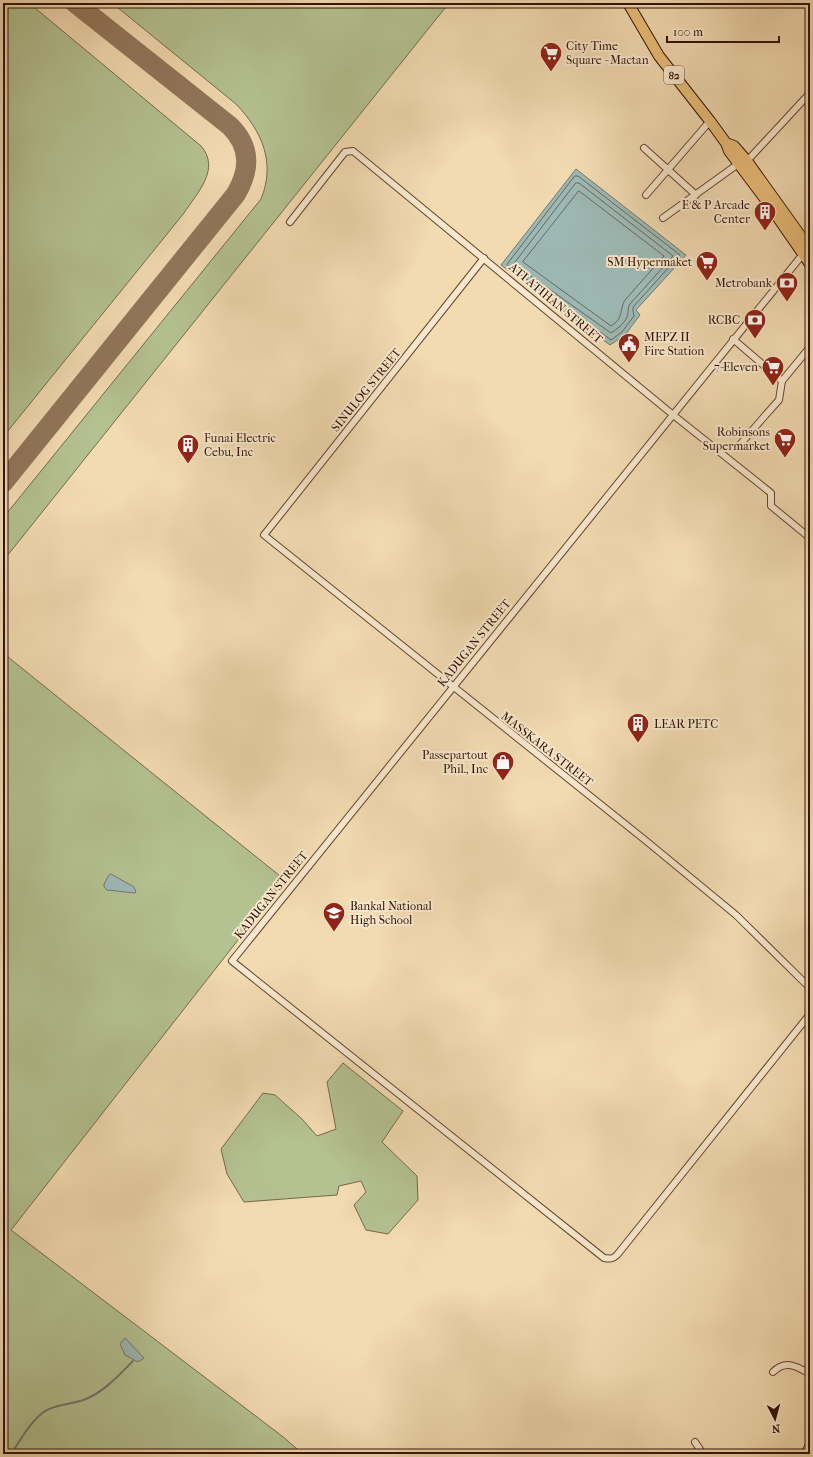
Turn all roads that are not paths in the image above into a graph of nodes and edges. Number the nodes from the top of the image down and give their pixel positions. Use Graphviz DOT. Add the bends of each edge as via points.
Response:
graph roads {
  1 [pos="628,3"];
  2 [pos="810,93"];
  3 [pos="710,121"];
  4 [pos="644,148"];
  5 [pos="742,163"];
  6 [pos="668,170"];
  7 [pos="646,195"];
  8 [pos="696,195"];
  9 [pos="663,218"];
  10 [pos="290,222"];
  11 [pos="807,251"];
  12 [pos="484,258"];
  13 [pos="810,264"];
  14 [pos="734,338"];
  15 [pos="810,347"];
  16 [pos="782,381"];
  17 [pos="672,414"];
  18 [pos="738,448"];
  19 [pos="264,535"];
  20 [pos="810,538"];
  21 [pos="452,687"];
  22 [pos="810,988"];
  23 [pos="810,1014"];
  24 [pos="773,1372"];
  25 [pos="810,1374"];
  26 [pos="695,1442"];
  27 [pos="810,1443"];
  28 [pos="703,1454"];
  29 [pos="804,1454"];
  1 -- 3 [label="main road, 82" via="659,56"];
  2 -- 5 [label="street"];
  3 -- 5 [label="main road, 82" via="729,151"];
  3 -- 6 [label="street"];
  4 -- 6 [label="street"];
  5 -- 8 [label="street"];
  5 -- 11 [label="main road, 82"];
  6 -- 7 [label="street"];
  6 -- 8 [label="street"];
  8 -- 9 [label="street"];
  10 -- 12 [label="street, ATI ATIHAN STREET" via="345,152 350,150"];
  11 -- 13 [label="main road, 82"];
  11 -- 14 [label="street, KADUGAN STREET"];
  12 -- 17 [label="street, ATI ATIHAN STREET"];
  12 -- 19 [label="street, SINULOG STREET"];
  14 -- 16 [label="street"];
  14 -- 17 [label="street, KADUGAN STREET"];
  15 -- 16 [label="street"];
  16 -- 18 [label="street" via="779,400"];
  17 -- 20 [label="street, ATI ATIHAN STREET" via="771,493 771,506"];
  17 -- 21 [label="street, KADUGAN STREET"];
  19 -- 21 [label="street, MASSKARA STREET"];
  21 -- 22 [label="street, MASSKARA STREET" via="736,915"];
  21 -- 23 [label="street, KADUGAN STREET" via="232,961 604,1258 610,1259 617,1255"];
  24 -- 25 [label="street" via="782,1366 795,1365"];
  26 -- 28 [label="street"];
  27 -- 29 [label="street"];
}
